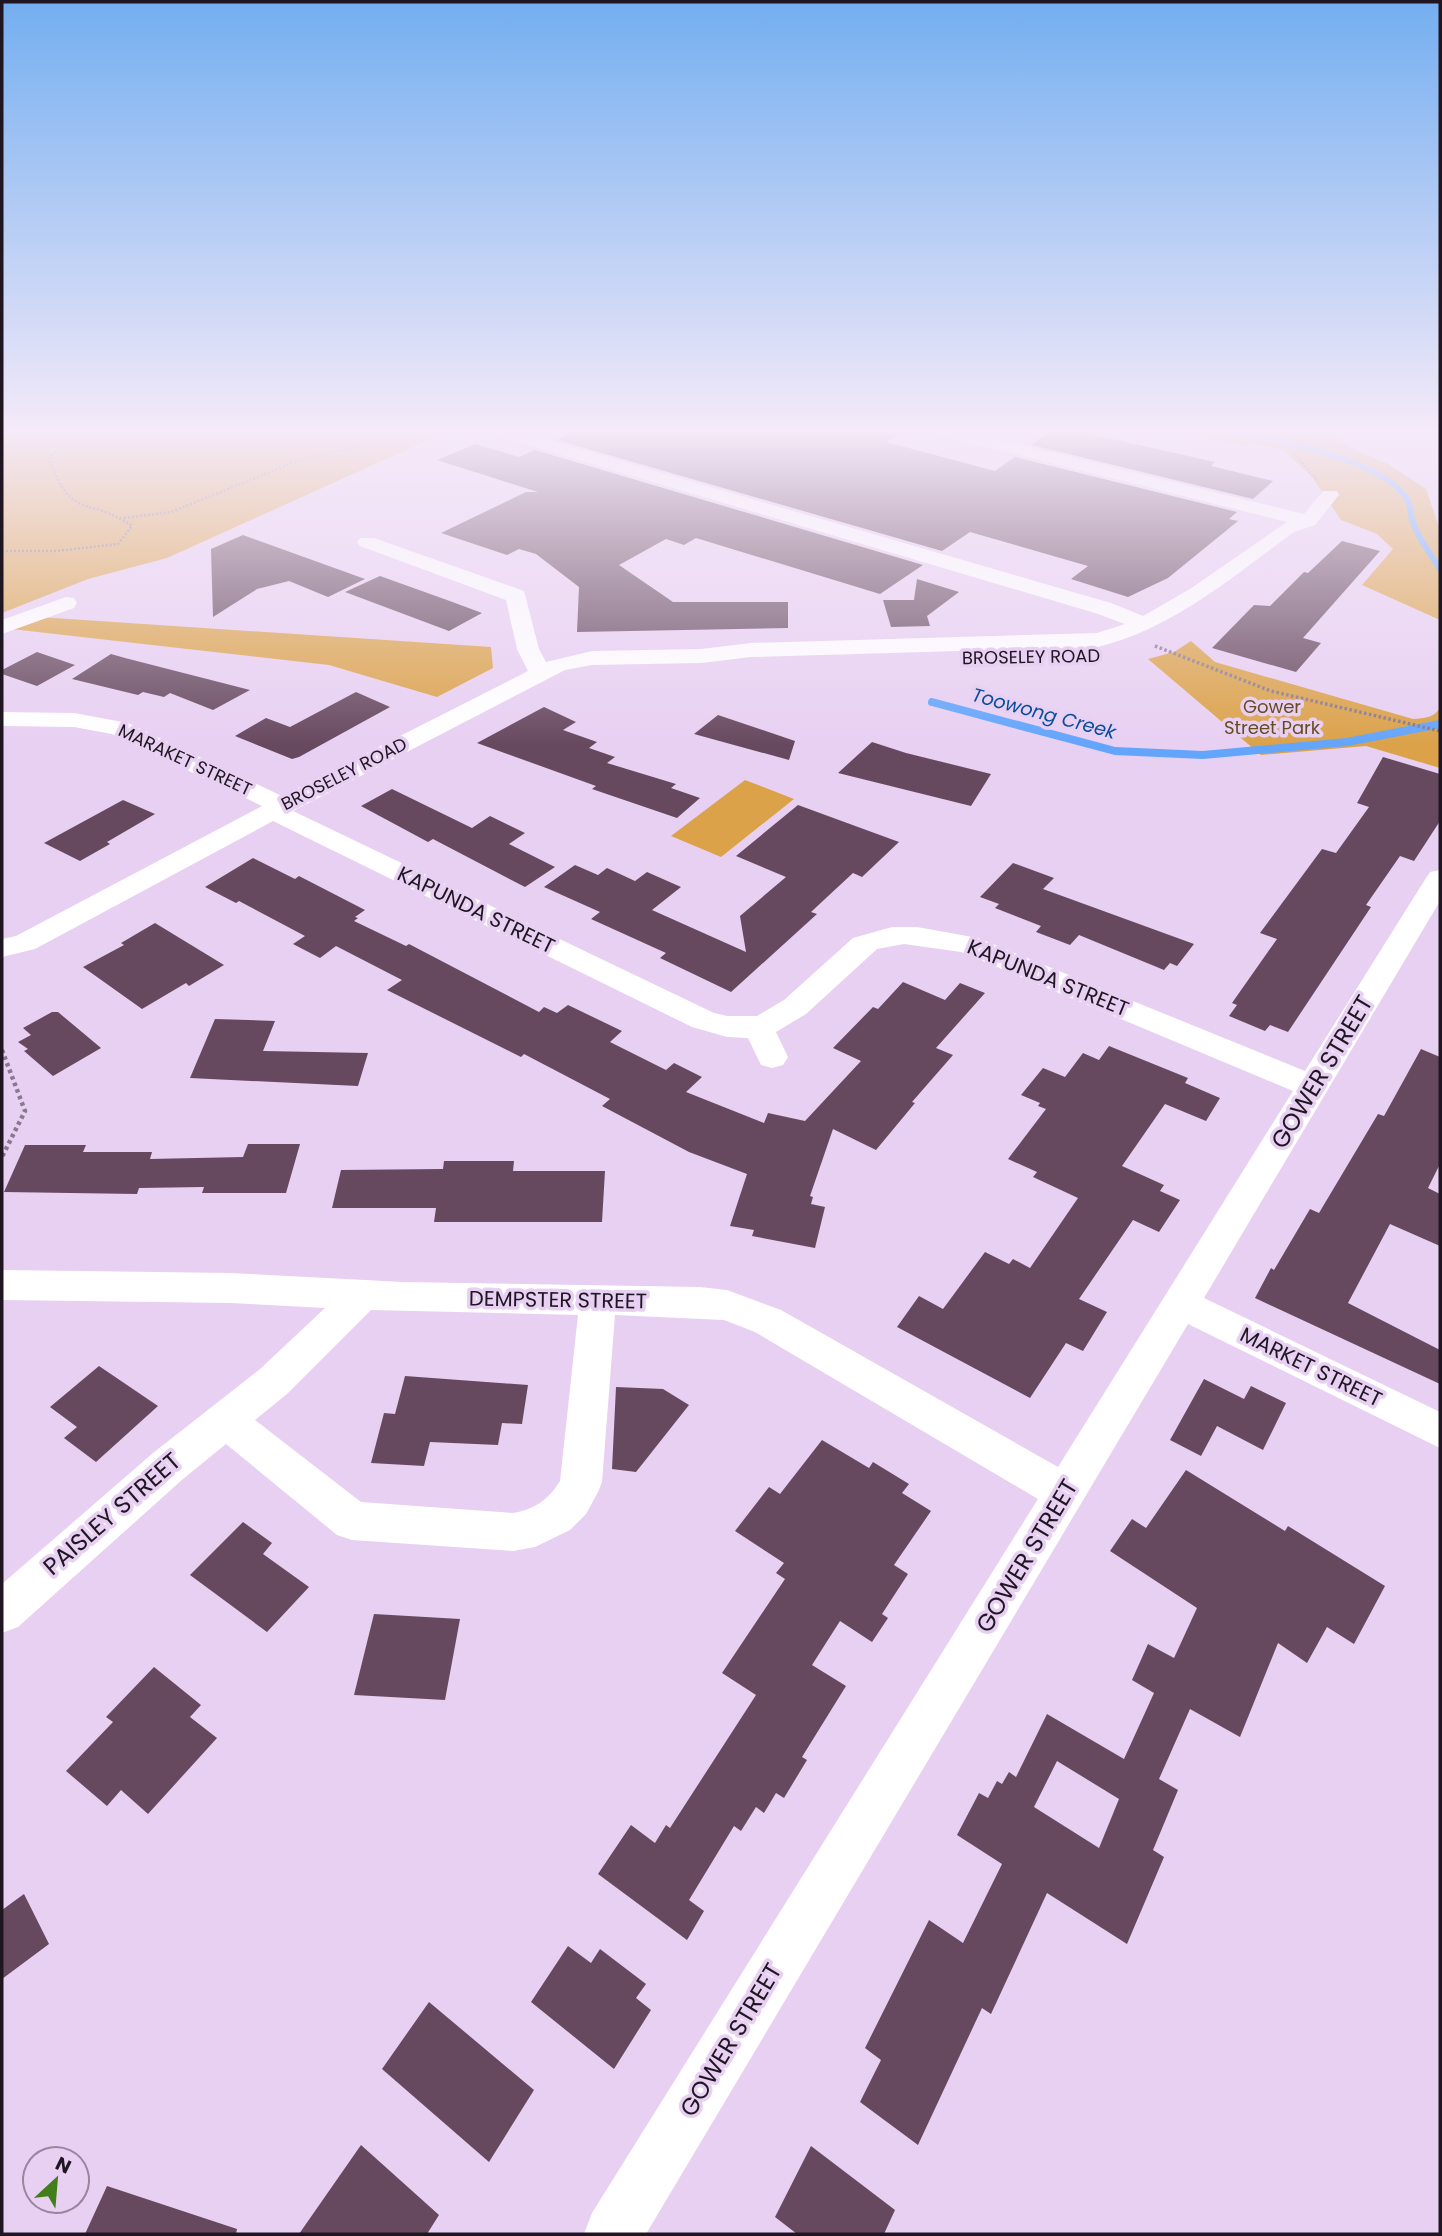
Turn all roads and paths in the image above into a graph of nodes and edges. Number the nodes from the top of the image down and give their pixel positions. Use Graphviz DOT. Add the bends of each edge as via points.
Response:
graph roads {
  1 [pos="124,536"];
  2 [pos="860,536"];
  3 [pos="1275,536"];
  4 [pos="1305,536"];
  5 [pos="367,542"];
  6 [pos="2,551"];
  7 [pos="66,603"];
  8 [pos="1144,624"];
  9 [pos="1185,626"];
  10 [pos="2,627"];
  11 [pos="1154,645"];
  12 [pos="701,656"];
  13 [pos="540,672"];
  14 [pos="2,719"];
  15 [pos="1440,730"];
  16 [pos="277,808"];
  17 [pos="1440,878"];
  18 [pos="2,948"];
  19 [pos="759,1028"];
  20 [pos="2,1050"];
  21 [pos="772,1057"];
  22 [pos="1313,1087"];
  23 [pos="2,1157"];
  24 [pos="2,1285"];
  25 [pos="362,1296"];
  26 [pos="598,1300"];
  27 [pos="1182,1304"];
  28 [pos="226,1420"];
  29 [pos="1440,1431"];
  30 [pos="1066,1493"];
  31 [pos="2,1612"];
  32 [pos="613,2234"];
  1 -- 6 [label="path" via="118,544"];
  2 -- 8 [label="street"];
  3 -- 8 [label="street, BROSELEY ROAD"];
  4 -- 9 [label="street, BROSELEY ROAD"];
  5 -- 13 [label="street" via="516,596 527,645"];
  7 -- 10 [label="street"];
  8 -- 12 [label="street, BROSELEY ROAD" via="1091,642 751,650"];
  11 -- 12 [label="street, BROSELEY ROAD" via="1082,657 751,661"];
  11 -- 15 [label="path" via="1271,691"];
  12 -- 13 [label="street, BROSELEY ROAD" via="583,659"];
  13 -- 16 [label="street, BROSELEY ROAD"];
  14 -- 16 [label="street, MARAKET STREET" via="74,720 119,728"];
  16 -- 18 [label="street, BROSELEY ROAD" via="25,943"];
  16 -- 19 [label="street, KAPUNDA STREET" via="703,1020 733,1029"];
  17 -- 22 [label="street, GOWER STREET"];
  19 -- 21 [label="street"];
  19 -- 22 [label="street, KAPUNDA STREET" via="787,1013 865,943 911,933 968,944"];
  20 -- 23 [label="path" via="25,1111"];
  22 -- 27 [label="street, GOWER STREET"];
  24 -- 25 [label="street, DEMPSTER STREET" via="230,1288"];
  25 -- 26 [label="street, DEMPSTER STREET"];
  25 -- 28 [label="street, PAISLEY STREET" via="273,1382"];
  26 -- 28 [label="street" via="582,1482 562,1511 530,1530 352,1521"];
  26 -- 30 [label="street, DEMPSTER STREET" via="700,1302 744,1310"];
  27 -- 29 [label="street, MARKET STREET"];
  27 -- 30 [label="street, GOWER STREET"];
  28 -- 31 [label="street, PAISLEY STREET"];
  30 -- 32 [label="street, GOWER STREET"];
}
